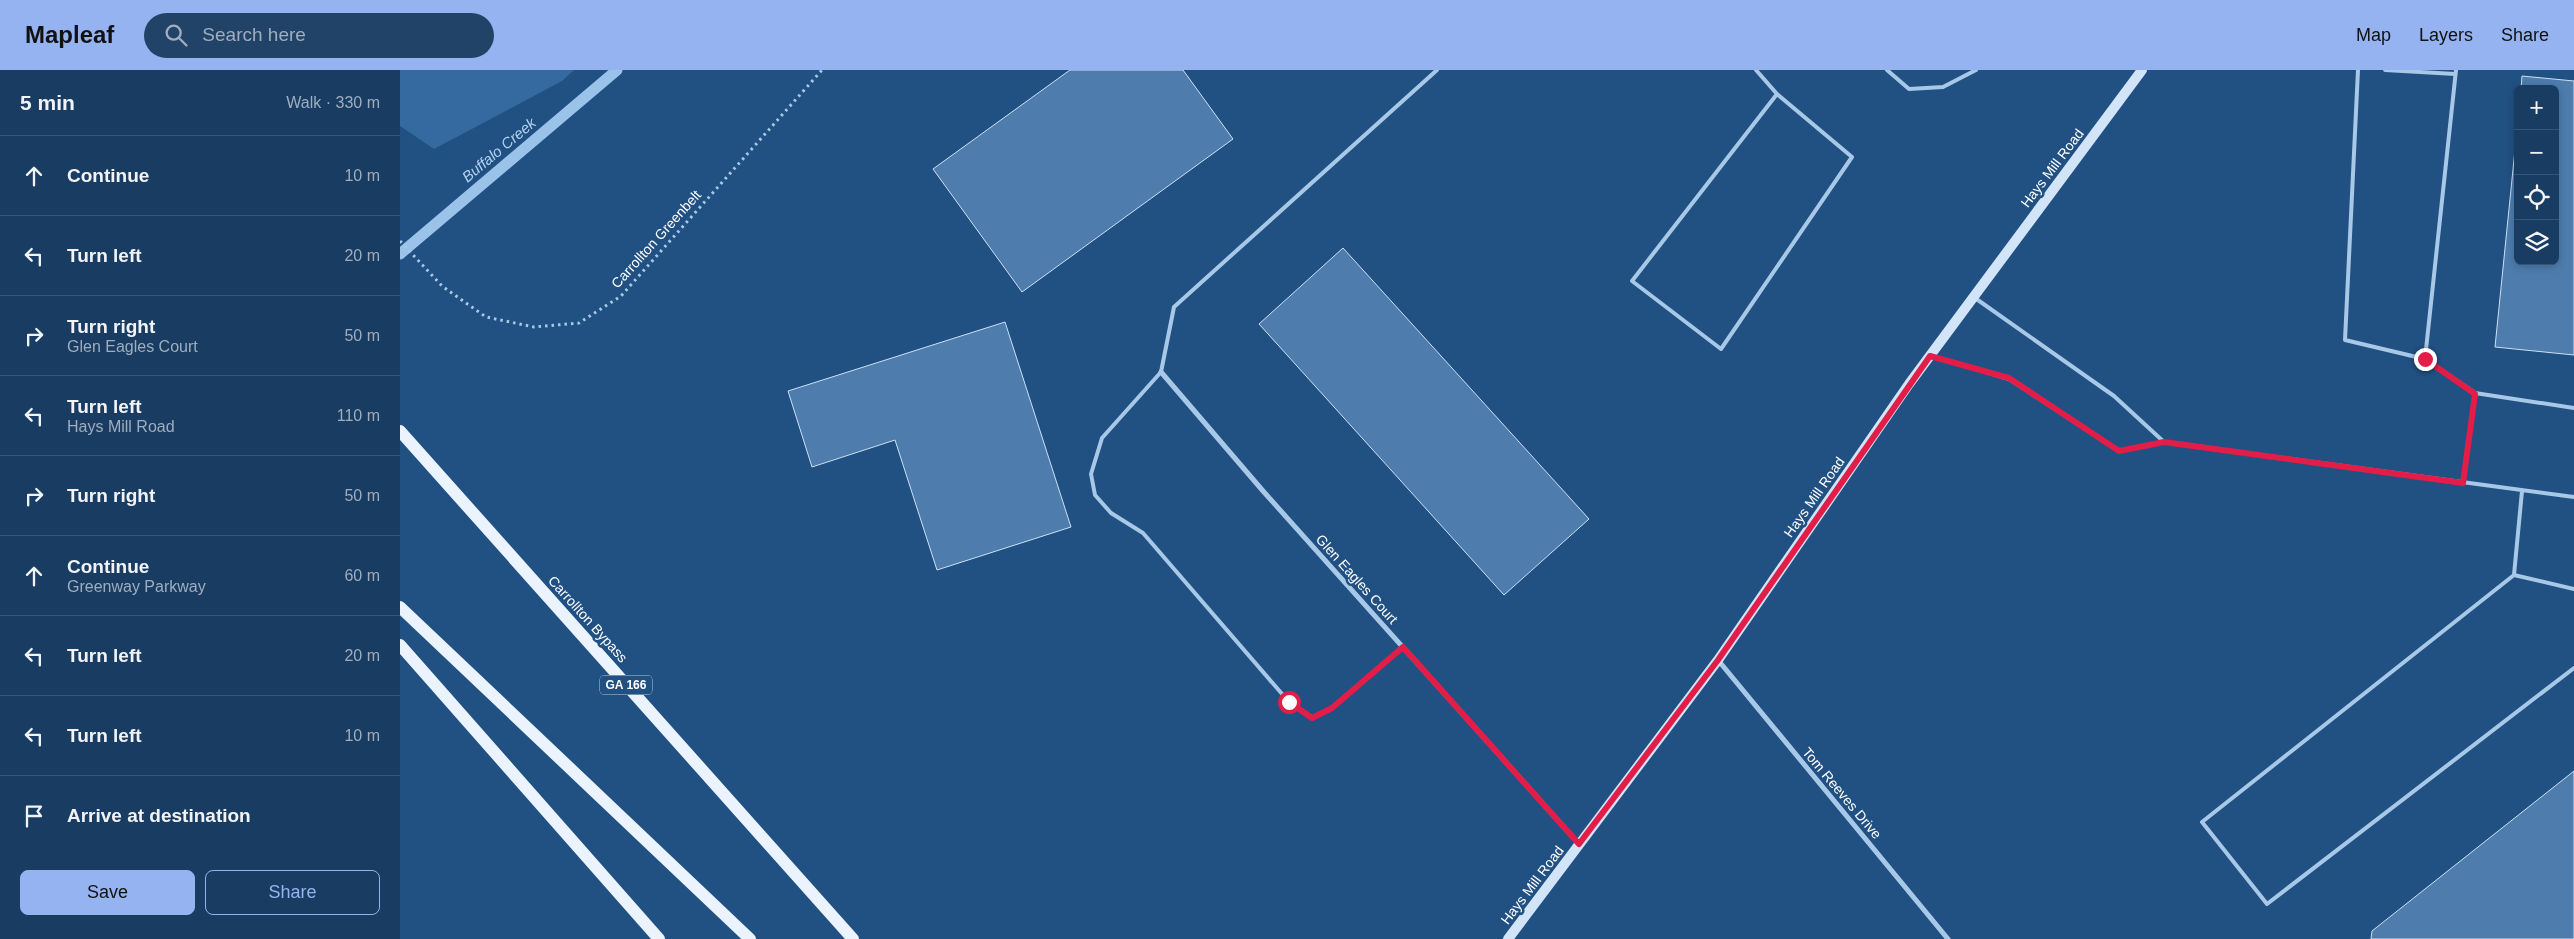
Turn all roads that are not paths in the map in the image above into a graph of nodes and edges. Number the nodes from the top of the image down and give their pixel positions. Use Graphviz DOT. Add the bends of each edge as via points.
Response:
graph roads {
  1 [pos="1437,70"];
  2 [pos="1756,70"];
  3 [pos="1887,70"];
  4 [pos="1976,70"];
  5 [pos="2142,70"];
  6 [pos="2358,70"];
  7 [pos="2386,70"];
  8 [pos="2455,72"];
  9 [pos="1777,94"];
  10 [pos="1973,297"];
  11 [pos="1930,356"];
  12 [pos="2425,359"];
  13 [pos="1161,372"];
  14 [pos="2475,394"];
  15 [pos="2574,408"];
  16 [pos="400,431"];
  17 [pos="2164,442"];
  18 [pos="2463,483"];
  19 [pos="2522,491"];
  20 [pos="2574,497"];
  21 [pos="2514,575"];
  22 [pos="2574,589"];
  23 [pos="400,607"];
  24 [pos="400,645"];
  25 [pos="1403,647"];
  26 [pos="1718,660"];
  27 [pos="2574,668"];
  28 [pos="1579,844"];
  29 [pos="659,939"];
  30 [pos="750,939"];
  31 [pos="853,939"];
  32 [pos="1508,939"];
  33 [pos="1948,939"];
  1 -- 13 [label="lane" via="1174,307"];
  2 -- 9 [label="lane"];
  3 -- 4 [label="lane" via="1910,89 1943,87"];
  5 -- 10 [label="street, Hays Mill Road"];
  6 -- 12 [label="lane" via="2345,340"];
  7 -- 8 [label="lane"];
  8 -- 12 [label="lane"];
  9 -- 9 [label="lane" via="1632,281 1721,349 1852,157"];
  10 -- 11 [label="street, Hays Mill Road"];
  10 -- 17 [label="lane" via="2114,396"];
  11 -- 17 [label="lane" via="2009,378 2119,451"];
  11 -- 26 [label="street, Hays Mill Road"];
  12 -- 14 [label="lane"];
  13 -- 25 [label="street, Glen Eagles Court"];
  13 -- 25 [label="lane" via="1102,438 1091,474 1095,495 1111,513 1143,533 1289,702 1312,718 1332,708"];
  14 -- 15 [label="lane"];
  14 -- 18 [label="lane"];
  16 -- 31 [label="main road, Carrollton Bypass / GA 166"];
  17 -- 18 [label="lane"];
  18 -- 19 [label="lane"];
  19 -- 20 [label="lane"];
  19 -- 21 [label="lane"];
  21 -- 22 [label="lane"];
  21 -- 27 [label="lane" via="2202,822 2268,904"];
  23 -- 30 [label="main road"];
  24 -- 29 [label="main road"];
  25 -- 28 [label="street, Glen Eagles Court"];
  26 -- 28 [label="street, Hays Mill Road"];
  26 -- 33 [label="street, Tom Reeves Drive"];
  28 -- 32 [label="street, Hays Mill Road"];
}
